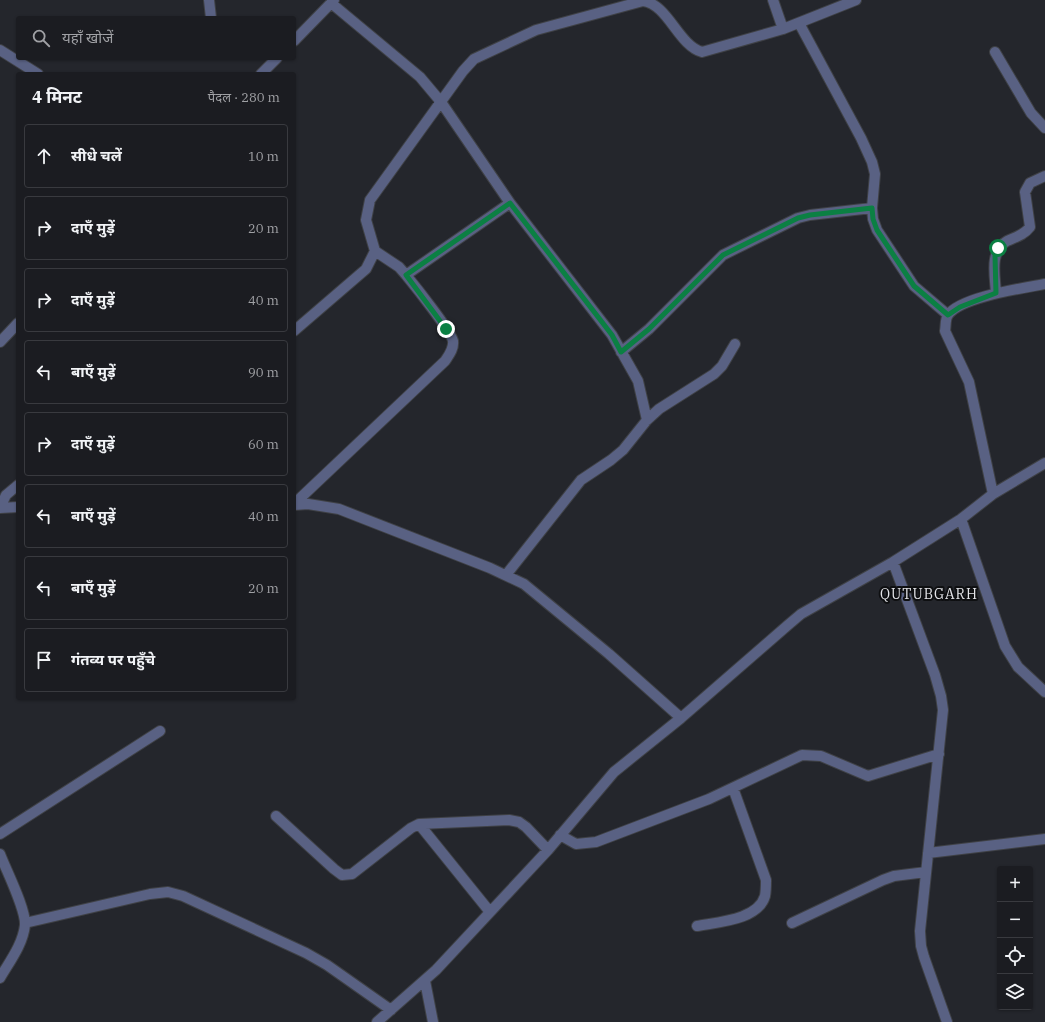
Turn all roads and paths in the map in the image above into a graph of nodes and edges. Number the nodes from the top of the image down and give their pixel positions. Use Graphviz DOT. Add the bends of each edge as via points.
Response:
graph roads {
  1 [pos="210,0"];
  2 [pos="773,0"];
  3 [pos="856,0"];
  4 [pos="333,1"];
  5 [pos="211,16"];
  6 [pos="799,23"];
  7 [pos="783,29"];
  8 [pos="296,39"];
  9 [pos="0,50"];
  10 [pos="995,52"];
  11 [pos="271,60"];
  12 [pos="35,72"];
  13 [pos="262,72"];
  14 [pos="441,102"];
  15 [pos="1045,128"];
  16 [pos="1045,176"];
  17 [pos="510,203"];
  18 [pos="872,208"];
  19 [pos="376,252"];
  20 [pos="406,275"];
  21 [pos="1045,284"];
  22 [pos="996,293"];
  23 [pos="948,315"];
  24 [pos="16,325"];
  25 [pos="296,329"];
  26 [pos="0,342"];
  27 [pos="735,344"];
  28 [pos="621,352"];
  29 [pos="647,420"];
  30 [pos="1045,463"];
  31 [pos="16,487"];
  32 [pos="994,494"];
  33 [pos="296,503"];
  34 [pos="296,505"];
  35 [pos="16,507"];
  36 [pos="0,508"];
  37 [pos="961,519"];
  38 [pos="893,562"];
  39 [pos="506,575"];
  40 [pos="1045,692"];
  41 [pos="681,718"];
  42 [pos="160,731"];
  43 [pos="940,754"];
  44 [pos="733,788"];
  45 [pos="276,816"];
  46 [pos="419,824"];
  47 [pos="0,834"];
  48 [pos="560,835"];
  49 [pos="1045,838"];
  50 [pos="548,850"];
  51 [pos="928,853"];
  52 [pos="0,854"];
  53 [pos="926,872"];
  54 [pos="490,912"];
  55 [pos="25,923"];
  56 [pos="792,923"];
  57 [pos="697,926"];
  58 [pos="0,978"];
  59 [pos="425,981"];
  60 [pos="391,1010"];
  61 [pos="377,1022"];
  62 [pos="433,1022"];
  63 [pos="947,1022"];
  1 -- 5 [label="street"];
  2 -- 7 [label="street"];
  3 -- 6 [label="street"];
  4 -- 8 [label="street"];
  4 -- 14 [label="street" via="420,77"];
  6 -- 7 [label="street"];
  6 -- 18 [label="street" via="872,162 875,174"];
  7 -- 14 [label="street" via="702,52 691,46 655,5 644,1 536,30 474,59"];
  9 -- 12 [label="street"];
  10 -- 15 [label="street" via="1027,108"];
  11 -- 13 [label="street"];
  14 -- 17 [label="street"];
  14 -- 19 [label="street" via="370,200 366,220"];
  16 -- 22 [label="street" via="1030,183 1025,192 1030,227 1025,233 998,248 995,256"];
  17 -- 20 [label="street"];
  17 -- 28 [label="street" via="612,335"];
  18 -- 23 [label="street" via="877,230 914,286"];
  18 -- 28 [label="street" via="798,218 723,255 649,329"];
  19 -- 20 [label="street" via="400,267"];
  19 -- 25 [label="street" via="366,269"];
  20 -- 33 [label="street" via="453,340 452,351 445,361"];
  21 -- 22 [label="street"];
  22 -- 23 [label="street" via="960,307"];
  23 -- 32 [label="street" via="945,331 969,382"];
  24 -- 26 [label="street"];
  27 -- 29 [label="street" via="714,374 659,409"];
  28 -- 29 [label="street" via="638,381"];
  29 -- 39 [label="street" via="623,450 580,480"];
  30 -- 32 [label="street"];
  31 -- 36 [label="street" via="6,496"];
  32 -- 37 [label="street"];
  34 -- 39 [label="street" via="308,504 339,509"];
  35 -- 36 [label="street"];
  37 -- 38 [label="street"];
  37 -- 40 [label="street" via="1005,646 1018,667"];
  38 -- 41 [label="street" via="801,614"];
  38 -- 43 [label="street" via="941,696 943,710"];
  39 -- 41 [label="street" via="524,584 539,596"];
  41 -- 48 [label="street" via="614,772"];
  42 -- 47 [label="street"];
  43 -- 44 [label="street" via="868,776 821,756 802,755"];
  43 -- 51 [label="street"];
  44 -- 48 [label="street" via="596,842 576,844"];
  44 -- 57 [label="street" via="766,880 765,896 760,906 750,914"];
  45 -- 46 [label="street" via="342,875 352,874 410,828"];
  46 -- 50 [label="street" via="509,820 519,822"];
  46 -- 54 [label="street"];
  48 -- 50 [label="street"];
  49 -- 51 [label="street"];
  50 -- 54 [label="street"];
  51 -- 53 [label="street"];
  52 -- 55 [label="street"];
  53 -- 56 [label="street" via="883,880"];
  53 -- 63 [label="street" via="920,931 921,946"];
  54 -- 59 [label="street"];
  55 -- 58 [label="street" via="20,942"];
  55 -- 60 [label="street" via="168,892 183,896 306,953"];
  59 -- 60 [label="street"];
  59 -- 62 [label="street"];
  60 -- 61 [label="street"];
}
